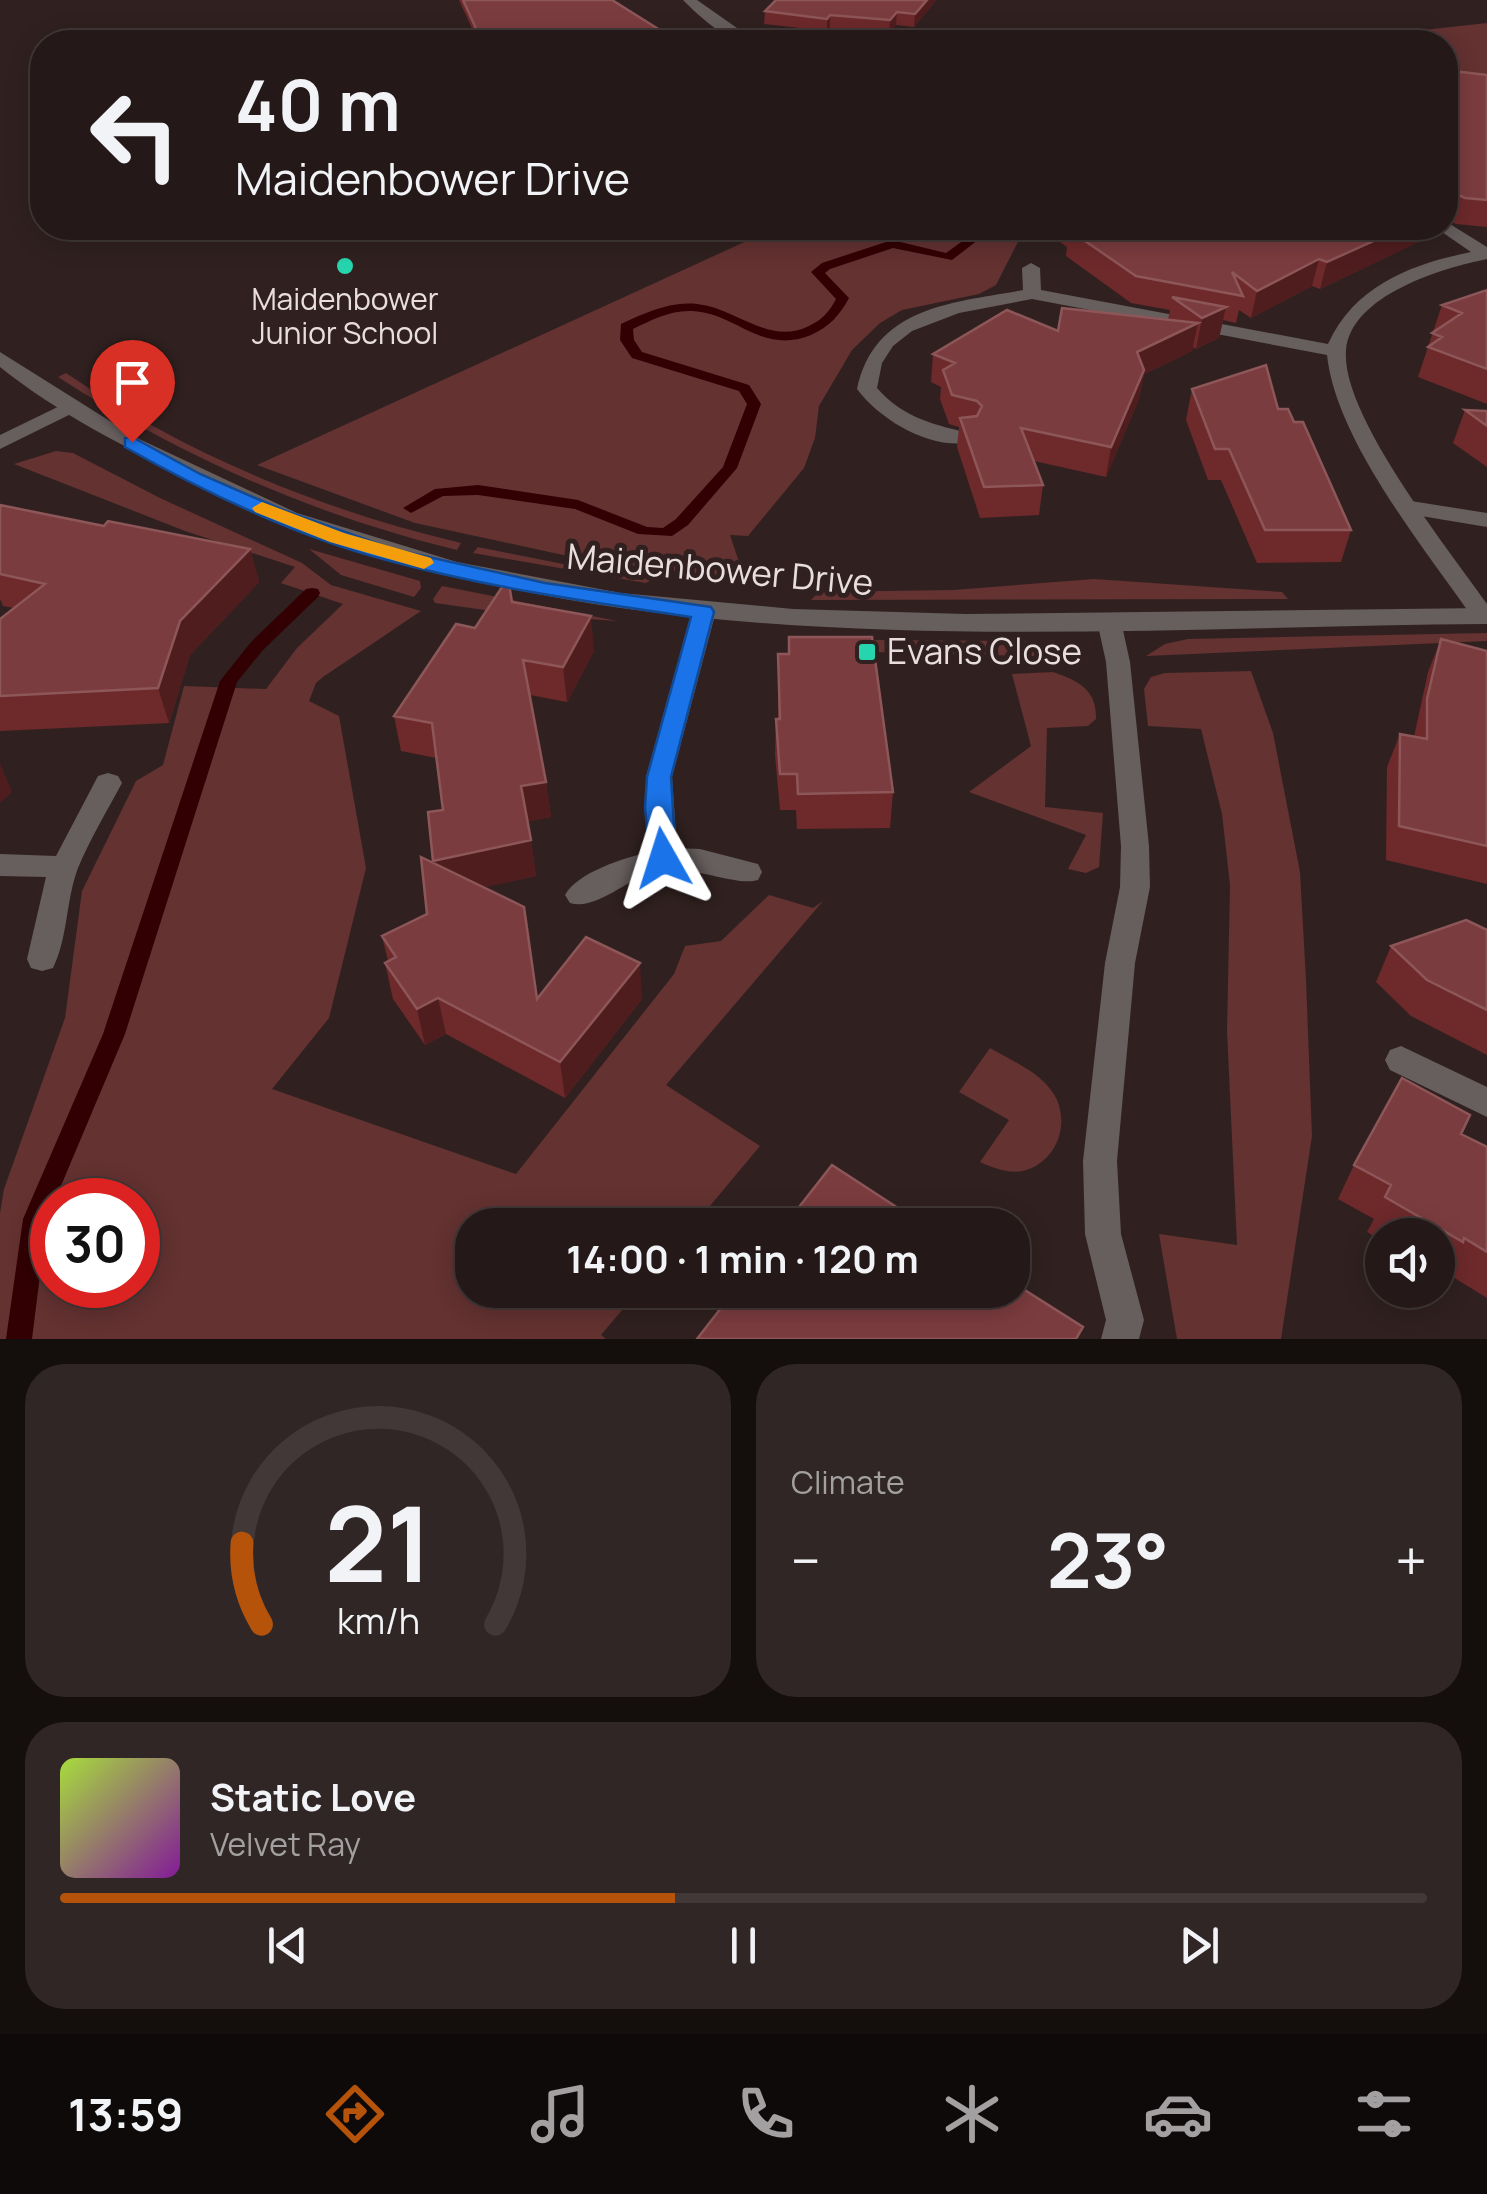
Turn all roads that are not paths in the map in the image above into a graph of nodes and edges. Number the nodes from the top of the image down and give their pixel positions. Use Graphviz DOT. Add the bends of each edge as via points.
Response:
graph roads {
  1 [pos="689,0"];
  2 [pos="733,30"];
  3 [pos="1458,235"];
  4 [pos="1487,254"];
  5 [pos="1031,268"];
  6 [pos="1032,294"];
  7 [pos="1336,352"];
  8 [pos="0,358"];
  9 [pos="70,407"];
  10 [pos="966,438"];
  11 [pos="0,442"];
  12 [pos="1411,508"];
  13 [pos="1487,520"];
  14 [pos="704,612"];
  15 [pos="1485,616"];
  16 [pos="1109,621"];
  17 [pos="108,783"];
  18 [pos="663,858"];
  19 [pos="0,865"];
  20 [pos="64,866"];
  21 [pos="748,872"];
  22 [pos="580,895"];
  23 [pos="42,959"];
  24 [pos="1401,1060"];
  25 [pos="1487,1103"];
  26 [pos="1120,1339"];
  1 -- 2 [label="street"];
  3 -- 4 [label="street"];
  4 -- 7 [label="street" via="1424,269 1375,293"];
  5 -- 6 [label="street"];
  6 -- 7 [label="street"];
  6 -- 10 [label="street" via="914,322 874,356 867,389 882,410 926,431"];
  7 -- 12 [label="street" via="1342,390"];
  8 -- 9 [label="street, Maidenbower Drive"];
  9 -- 11 [label="street"];
  9 -- 14 [label="street, Maidenbower Drive" via="194,478 388,554 545,590"];
  12 -- 13 [label="street"];
  12 -- 15 [label="street"];
  14 -- 16 [label="street, Maidenbower Drive"];
  14 -- 18 [label="street" via="659,777"];
  15 -- 16 [label="street, Maidenbower Drive"];
  16 -- 26 [label="street" via="1135,846 1100,1161 1103,1234 1125,1320"];
  17 -- 20 [label="street"];
  18 -- 21 [label="street" via="686,856"];
  18 -- 22 [label="street"];
  19 -- 20 [label="street"];
  20 -- 23 [label="street"];
  24 -- 25 [label="street"];
}
